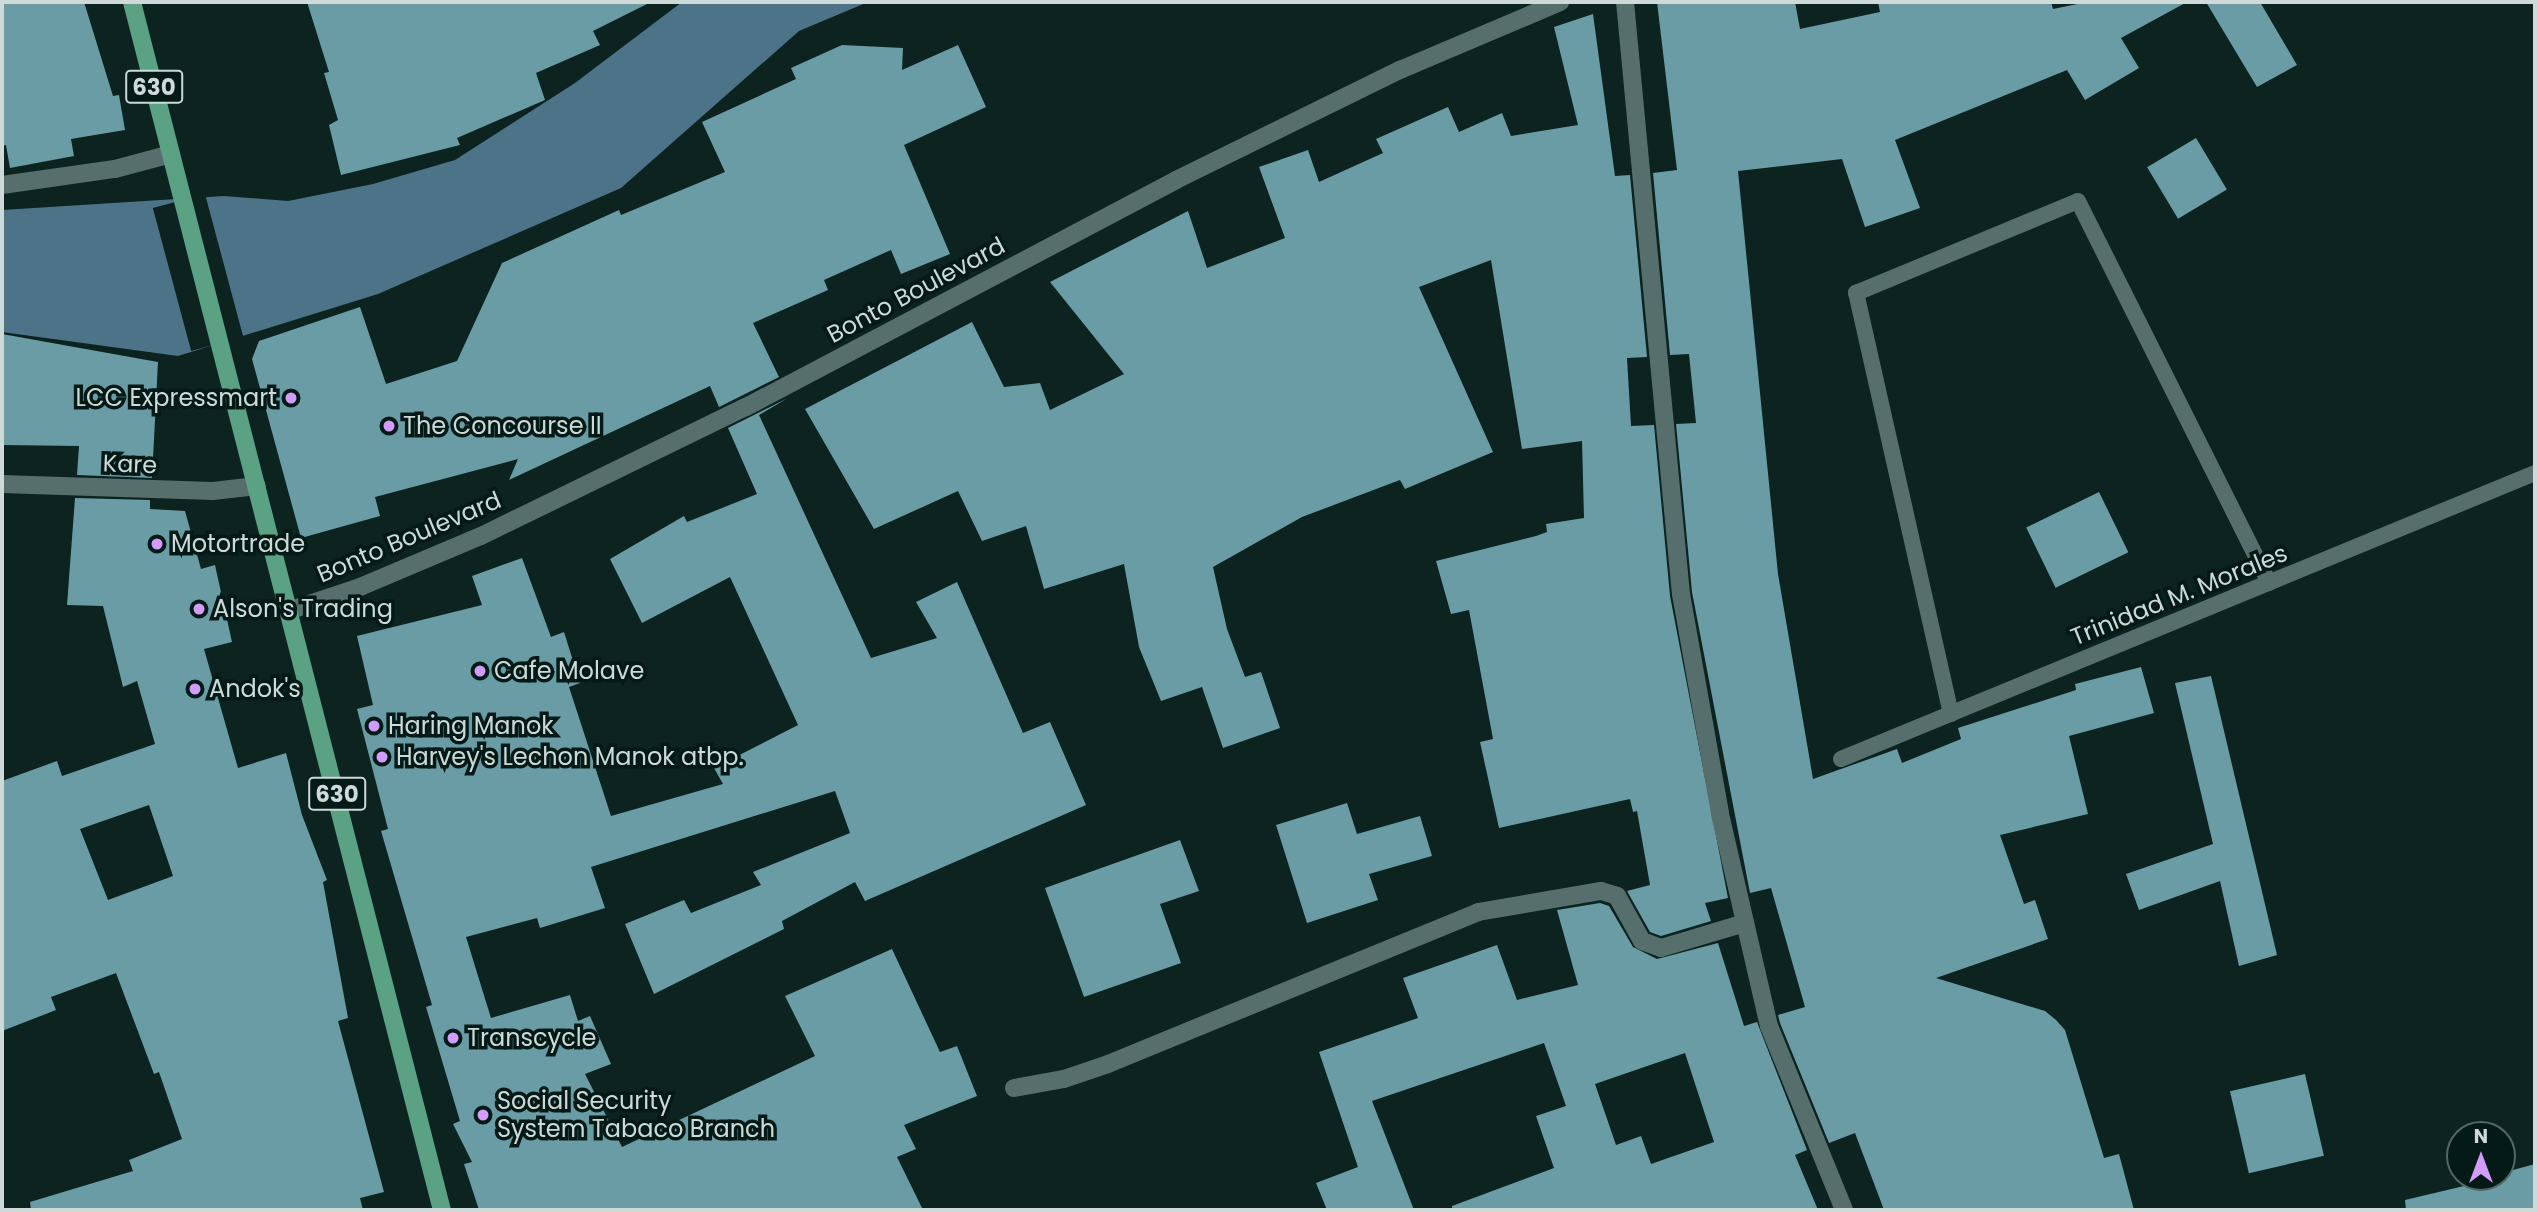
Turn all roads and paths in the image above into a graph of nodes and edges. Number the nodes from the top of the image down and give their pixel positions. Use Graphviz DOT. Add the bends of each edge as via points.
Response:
graph roads {
  1 [pos="132,2"];
  2 [pos="1560,2"];
  3 [pos="1625,2"];
  4 [pos="173,163"];
  5 [pos="2,185"];
  6 [pos="2535,473"];
  7 [pos="2,484"];
  8 [pos="257,486"];
  9 [pos="2269,583"];
  10 [pos="291,610"];
  11 [pos="1951,714"];
  12 [pos="1841,760"];
  13 [pos="1745,923"];
  14 [pos="1014,1088"];
  15 [pos="442,1210"];
  16 [pos="1844,1210"];
  1 -- 4 [label="main road, 630"];
  2 -- 10 [label="street, Bonto Boulevard" via="1400,70 1176,180 746,407 481,536 360,587"];
  3 -- 13 [label="street" via="1681,594 1720,814"];
  4 -- 5 [label="street"];
  4 -- 8 [label="main road, 630"];
  6 -- 9 [label="lane, Trinidad M. Morales"];
  7 -- 8 [label="street, Kare" via="213,491"];
  8 -- 10 [label="main road, 630"];
  9 -- 11 [label="lane, Trinidad M. Morales"];
  9 -- 11 [label="lane" via="2078,201 2065,206 1856,293"];
  10 -- 15 [label="main road, 630"];
  11 -- 12 [label="lane, Trinidad M. Morales"];
  13 -- 14 [label="street" via="1661,948 1642,941 1617,896 1601,891 1478,912 1108,1064 1064,1079"];
  13 -- 16 [label="street" via="1769,1026"];
}
